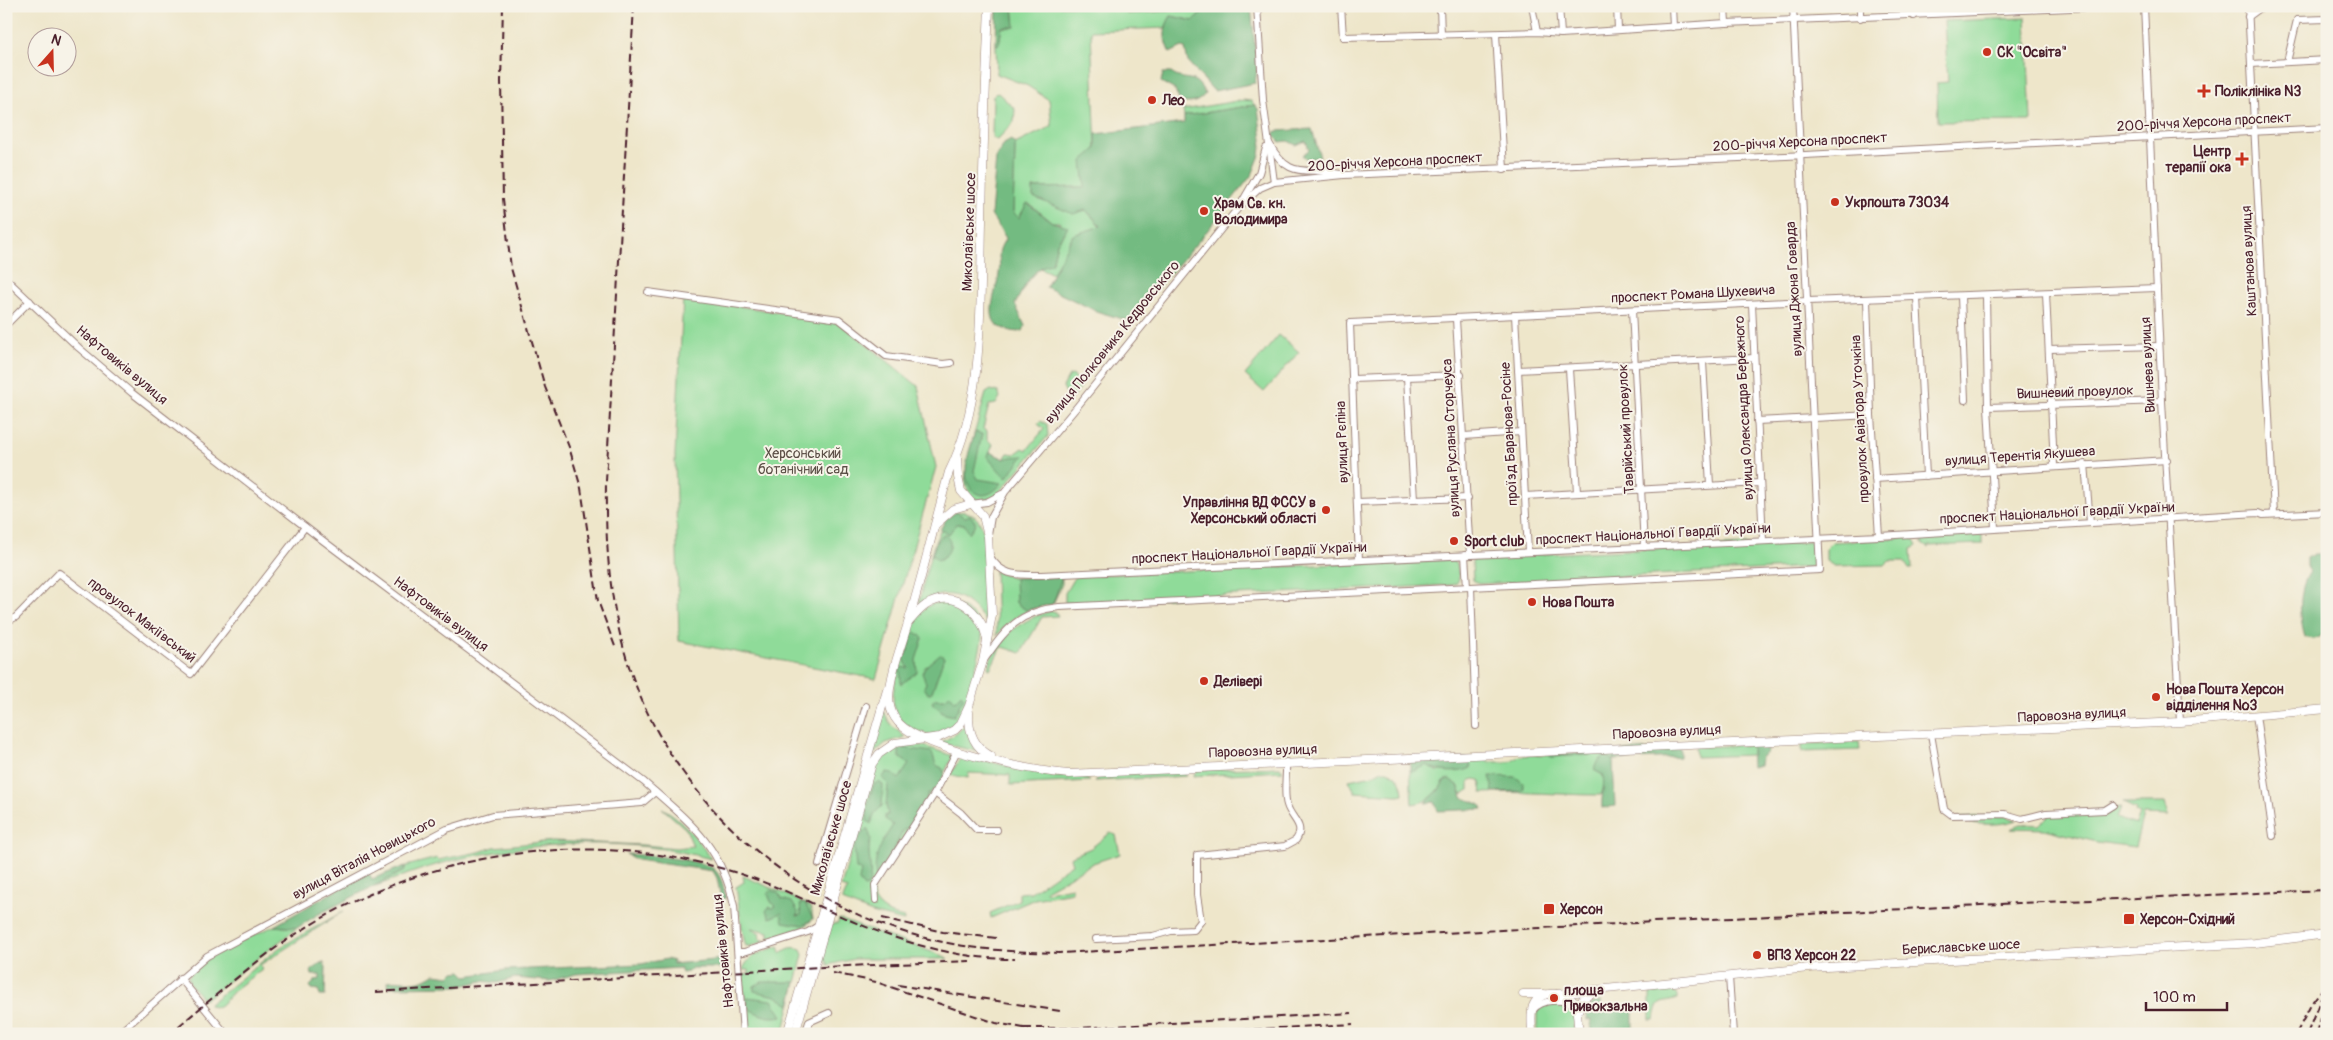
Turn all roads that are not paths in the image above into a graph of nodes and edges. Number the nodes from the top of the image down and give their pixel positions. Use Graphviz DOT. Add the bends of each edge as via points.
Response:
graph roads {
  1 [pos="988,6"];
  2 [pos="1257,6"];
  3 [pos="1341,6"];
  4 [pos="1440,6"];
  5 [pos="1532,6"];
  6 [pos="1559,6"];
  7 [pos="1617,6"];
  8 [pos="1672,6"];
  9 [pos="1725,6"];
  10 [pos="1793,6"];
  11 [pos="1860,6"];
  12 [pos="1913,6"];
  13 [pos="2117,6"];
  14 [pos="2144,6"];
  15 [pos="2248,6"];
  16 [pos="2263,6"];
  17 [pos="2086,7"];
  18 [pos="2031,9"];
  19 [pos="1972,10"];
  20 [pos="1914,16"];
  21 [pos="2248,17"];
  22 [pos="1860,18"];
  23 [pos="2327,18"];
  24 [pos="1794,21"];
  25 [pos="1726,23"];
  26 [pos="1673,27"];
  27 [pos="1618,30"];
  28 [pos="1537,32"];
  29 [pos="1496,34"];
  30 [pos="1561,34"];
  31 [pos="1441,35"];
  32 [pos="2327,60"];
  33 [pos="2288,62"];
  34 [pos="2251,64"];
  35 [pos="2327,128"];
  36 [pos="2256,132"];
  37 [pos="2149,137"];
  38 [pos="1267,139"];
  39 [pos="1800,156"];
  40 [pos="1504,169"];
  41 [pos="1344,175"];
  42 [pos="1274,182"];
  43 [pos="1239,208"];
  44 [pos="6,279"];
  45 [pos="2157,288"];
  46 [pos="648,292"];
  47 [pos="2046,293"];
  48 [pos="1986,295"];
  49 [pos="1960,296"];
  50 [pos="1916,297"];
  51 [pos="1867,300"];
  52 [pos="30,301"];
  53 [pos="1808,302"];
  54 [pos="1752,304"];
  55 [pos="1632,310"];
  56 [pos="1515,315"];
  57 [pos="1456,319"];
  58 [pos="1350,323"];
  59 [pos="6,325"];
  60 [pos="2159,346"];
  61 [pos="2049,349"];
  62 [pos="1754,358"];
  63 [pos="1702,362"];
  64 [pos="951,363"];
  65 [pos="1635,365"];
  66 [pos="1569,369"];
  67 [pos="1518,370"];
  68 [pos="1461,375"];
  69 [pos="1407,377"];
  70 [pos="1352,379"];
  71 [pos="1965,400"];
  72 [pos="2162,401"];
  73 [pos="2051,406"];
  74 [pos="1988,407"];
  75 [pos="1871,415"];
  76 [pos="1814,418"];
  77 [pos="1757,421"];
  78 [pos="1521,432"];
  79 [pos="1464,436"];
  80 [pos="957,456"];
  81 [pos="2167,460"];
  82 [pos="2085,464"];
  83 [pos="2054,466"];
  84 [pos="1992,470"];
  85 [pos="1926,476"];
  86 [pos="1875,478"];
  87 [pos="1760,483"];
  88 [pos="1710,485"];
  89 [pos="1642,488"];
  90 [pos="1005,492"];
  91 [pos="1577,492"];
  92 [pos="1526,496"];
  93 [pos="1468,498"];
  94 [pos="1414,500"];
  95 [pos="1356,502"];
  96 [pos="971,504"];
  97 [pos="2327,512"];
  98 [pos="2274,514"];
  99 [pos="2170,518"];
  100 [pos="2090,522"];
  101 [pos="935,525"];
  102 [pos="306,527"];
  103 [pos="1995,528"];
  104 [pos="988,536"];
  105 [pos="1879,536"];
  106 [pos="1819,538"];
  107 [pos="1762,541"];
  108 [pos="1644,547"];
  109 [pos="1528,552"];
  110 [pos="989,555"];
  111 [pos="1467,555"];
  112 [pos="1358,560"];
  113 [pos="1469,587"];
  114 [pos="6,622"];
  115 [pos="908,624"];
  116 [pos="988,642"];
  117 [pos="899,650"];
  118 [pos="983,661"];
  119 [pos="866,706"];
  120 [pos="969,706"];
  121 [pos="2327,709"];
  122 [pos="2256,716"];
  123 [pos="2180,722"];
  124 [pos="1476,726"];
  125 [pos="1931,734"];
  126 [pos="920,738"];
  127 [pos="957,751"];
  128 [pos="1286,762"];
  129 [pos="1010,763"];
  130 [pos="655,792"];
  131 [pos="935,793"];
  132 [pos="2113,806"];
  133 [pos="997,830"];
  134 [pos="2272,836"];
  135 [pos="819,864"];
  136 [pos="876,900"];
  137 [pos="818,926"];
  138 [pos="2327,934"];
  139 [pos="1096,938"];
  140 [pos="738,952"];
  141 [pos="1729,976"];
  142 [pos="180,978"];
  143 [pos="1596,990"];
  144 [pos="1553,994"];
  145 [pos="1578,1011"];
  146 [pos="829,1013"];
  147 [pos="1532,1014"];
  148 [pos="118,1034"];
  149 [pos="226,1034"];
  150 [pos="743,1034"];
  151 [pos="788,1034"];
  152 [pos="795,1034"];
  153 [pos="805,1034"];
  154 [pos="1532,1034"];
  155 [pos="1579,1034"];
  156 [pos="1733,1034"];
  1 -- 80 [label="main road, Миколаївське шосе" via="979,322 973,388"];
  2 -- 38 [label="street, вулиця Полковника Кедровського"];
  3 -- 31 [label="street" via="1343,38"];
  4 -- 31 [label="street"];
  5 -- 28 [label="street"];
  6 -- 30 [label="street"];
  7 -- 27 [label="street"];
  8 -- 26 [label="street"];
  9 -- 25 [label="street"];
  10 -- 24 [label="street, вулиця Джона Говарда"];
  11 -- 22 [label="street"];
  12 -- 20 [label="street"];
  13 -- 17 [label="street"];
  14 -- 37 [label="street, Вишнева вулиця"];
  15 -- 21 [label="street, Каштанова вулиця"];
  16 -- 21 [label="street"];
  17 -- 18 [label="street"];
  18 -- 19 [label="street"];
  19 -- 20 [label="street"];
  20 -- 22 [label="street"];
  21 -- 34 [label="street, Каштанова вулиця"];
  22 -- 24 [label="street"];
  23 -- 33 [label="street" via="2298,20"];
  24 -- 25 [label="street"];
  24 -- 39 [label="street, вулиця Джона Говарда"];
  25 -- 26 [label="street"];
  26 -- 27 [label="street"];
  27 -- 30 [label="street"];
  28 -- 29 [label="street"];
  28 -- 30 [label="street"];
  29 -- 31 [label="street"];
  29 -- 40 [label="street"];
  32 -- 33 [label="street"];
  33 -- 34 [label="street"];
  34 -- 36 [label="street, Каштанова вулиця"];
  35 -- 36 [label="street, 200-річчя Херсона проспект"];
  36 -- 37 [label="street, 200-річчя Херсона проспект"];
  36 -- 98 [label="street, Каштанова вулиця"];
  37 -- 39 [label="street, 200-річчя Херсона проспект"];
  37 -- 45 [label="street, Вишнева вулиця"];
  38 -- 41 [label="street, вулиця Полковника Кедровського" via="1280,159 1296,170 1330,171"];
  38 -- 42 [label="street, вулиця Полковника Кедровського"];
  38 -- 43 [label="street, вулиця Полковника Кедровського" via="1259,173"];
  39 -- 40 [label="street, 200-річчя Херсона проспект"];
  39 -- 53 [label="street, вулиця Джона Говарда"];
  40 -- 41 [label="street, 200-річчя Херсона проспект"];
  41 -- 42 [label="street, 200-річчя Херсона проспект"];
  42 -- 43 [label="street, вулиця Полковника Кедровського" via="1260,188"];
  43 -- 90 [label="street, вулиця Полковника Кедровського"];
  44 -- 52 [label="street, Нафтовиків вулиця"];
  45 -- 47 [label="street, проспект Романа Шухевича"];
  45 -- 60 [label="street, Вишнева вулиця"];
  46 -- 64 [label="street" via="839,319 886,356"];
  47 -- 48 [label="street, проспект Романа Шухевича"];
  47 -- 61 [label="street"];
  48 -- 49 [label="street, проспект Романа Шухевича"];
  48 -- 74 [label="street"];
  49 -- 50 [label="street, проспект Романа Шухевича"];
  49 -- 71 [label="street"];
  50 -- 51 [label="street, проспект Романа Шухевича"];
  50 -- 85 [label="street"];
  51 -- 53 [label="street, проспект Романа Шухевича"];
  51 -- 75 [label="street, провулок Авіатора Уточкіна"];
  52 -- 59 [label="street"];
  52 -- 102 [label="street, Нафтовиків вулиця" via="105,371"];
  53 -- 54 [label="street, проспект Романа Шухевича"];
  53 -- 76 [label="street, вулиця Джона Говарда"];
  54 -- 55 [label="street, проспект Романа Шухевича"];
  54 -- 62 [label="street, вулиця Олександра Бережного"];
  55 -- 56 [label="street, проспект Романа Шухевича"];
  55 -- 65 [label="street, Таврійський провулок"];
  56 -- 57 [label="street, проспект Романа Шухевича"];
  56 -- 67 [label="street, проїзд Баранова-Росіне"];
  57 -- 58 [label="street, проспект Романа Шухевича"];
  57 -- 68 [label="street, вулиця Руслана Сторчеуса"];
  58 -- 70 [label="street, вулиця Рєпіна"];
  60 -- 61 [label="street"];
  60 -- 72 [label="street, Вишнева вулиця"];
  61 -- 73 [label="street"];
  62 -- 63 [label="street"];
  62 -- 77 [label="street, вулиця Олександра Бережного"];
  63 -- 65 [label="street"];
  63 -- 88 [label="street"];
  65 -- 66 [label="street"];
  65 -- 89 [label="street, Таврійський провулок"];
  66 -- 67 [label="street"];
  66 -- 91 [label="street"];
  67 -- 78 [label="street, проїзд Баранова-Росіне"];
  68 -- 69 [label="street"];
  68 -- 79 [label="street, вулиця Руслана Сторчеуса"];
  69 -- 70 [label="street"];
  69 -- 94 [label="street"];
  70 -- 95 [label="street, вулиця Рєпіна"];
  72 -- 73 [label="street, Вишневий провулок"];
  72 -- 81 [label="street, Вишнева вулиця"];
  73 -- 74 [label="street, Вишневий провулок"];
  73 -- 83 [label="street"];
  74 -- 84 [label="street"];
  75 -- 76 [label="street"];
  75 -- 86 [label="street, провулок Авіатора Уточкіна"];
  76 -- 77 [label="street"];
  76 -- 106 [label="street, вулиця Джона Говарда"];
  77 -- 87 [label="street, вулиця Олександра Бережного"];
  78 -- 79 [label="street"];
  78 -- 92 [label="street, проїзд Баранова-Росіне"];
  79 -- 93 [label="street, вулиця Руслана Сторчеуса"];
  80 -- 96 [label="main road, Миколаївське шосе" via="959,484"];
  80 -- 101 [label="main road, Миколаївське шосе" via="949,472"];
  81 -- 82 [label="street, вулиця Терентія Якушева"];
  81 -- 99 [label="street, Вишнева вулиця"];
  82 -- 83 [label="street, вулиця Терентія Якушева"];
  82 -- 100 [label="street"];
  83 -- 84 [label="street, вулиця Терентія Якушева"];
  84 -- 85 [label="street, вулиця Терентія Якушева"];
  84 -- 103 [label="street"];
  85 -- 86 [label="street, вулиця Терентія Якушева"];
  86 -- 105 [label="street, провулок Авіатора Уточкіна"];
  87 -- 88 [label="street"];
  87 -- 107 [label="street, вулиця Олександра Бережного"];
  88 -- 89 [label="street"];
  89 -- 91 [label="street"];
  89 -- 108 [label="street, Таврійський провулок"];
  90 -- 96 [label="street, вулиця Полковника Кедровського" via="987,502"];
  90 -- 104 [label="street, вулиця Полковника Кедровського" via="991,517"];
  91 -- 92 [label="street"];
  92 -- 109 [label="street, проїзд Баранова-Росіне"];
  93 -- 94 [label="street"];
  93 -- 111 [label="street, вулиця Руслана Сторчеуса"];
  94 -- 95 [label="street"];
  95 -- 112 [label="street, вулиця Рєпіна"];
  96 -- 101 [label="main road" via="953,509"];
  96 -- 104 [label="main road, Миколаївське шосе" via="982,516"];
  97 -- 98 [label="street, проспект Національної Гвардії України"];
  98 -- 99 [label="street, проспект Національної Гвардії України"];
  99 -- 100 [label="street, проспект Національної Гвардії України"];
  99 -- 123 [label="street, Вишнева вулиця"];
  100 -- 103 [label="street, проспект Національної Гвардії України"];
  101 -- 115 [label="main road, Миколаївське шосе"];
  102 -- 114 [label="street, провулок Макіївський" via="191,674 59,573 16,617"];
  102 -- 130 [label="street, Нафтовиків вулиця"];
  103 -- 105 [label="street, проспект Національної Гвардії України"];
  104 -- 110 [label="main road, Миколаївське шосе"];
  105 -- 106 [label="street, проспект Національної Гвардії України"];
  106 -- 107 [label="street, проспект Національної Гвардії України"];
  106 -- 113 [label="street, вулиця Джона Говарда" via="1820,570"];
  107 -- 108 [label="street, проспект Національної Гвардії України"];
  108 -- 109 [label="street, проспект Національної Гвардії України"];
  109 -- 111 [label="street, проспект Національної Гвардії України"];
  110 -- 112 [label="street, проспект Національної Гвардії України" via="996,566 1008,574 1029,575"];
  110 -- 116 [label="main road, Миколаївське шосе" via="992,615"];
  111 -- 112 [label="street, проспект Національної Гвардії України"];
  111 -- 113 [label="street, вулиця Руслана Сторчеуса"];
  113 -- 118 [label="street" via="1042,609 1025,615 1007,629"];
  113 -- 124 [label="street"];
  115 -- 116 [label="main road" via="920,610 933,602 957,601 976,614 984,626"];
  115 -- 117 [label="main road"];
  116 -- 118 [label="main road"];
  117 -- 126 [label="main road" via="890,706 901,726"];
  117 -- 137 [label="main road, Миколаївське шосе"];
  118 -- 120 [label="main road"];
  119 -- 135 [label="street"];
  120 -- 126 [label="main road" via="955,730 940,737"];
  120 -- 129 [label="main road, Паровозна вулиця" via="969,728 977,745 984,753"];
  121 -- 122 [label="main road, Паровозна вулиця"];
  122 -- 123 [label="main road, Паровозна вулиця"];
  122 -- 134 [label="street"];
  123 -- 125 [label="main road, Паровозна вулиця"];
  125 -- 128 [label="main road, Паровозна вулиця"];
  125 -- 132 [label="street" via="1944,809 1952,815 2005,814 2022,819 2046,813 2105,810"];
  126 -- 127 [label="main road, Паровозна вулиця"];
  126 -- 152 [label="main road, Миколаївське шосе" via="890,746 872,764"];
  127 -- 129 [label="main road, Паровозна вулиця"];
  127 -- 131 [label="street"];
  128 -- 129 [label="main road, Паровозна вулиця" via="1069,774"];
  128 -- 139 [label="street" via="1287,804 1300,828 1296,840 1285,846 1197,855 1201,921 1194,930 1153,936"];
  130 -- 140 [label="street, Нафтовиків вулиця" via="693,826 719,860 734,906"];
  130 -- 142 [label="street, вулиця Віталія Новицького" via="642,803 500,814 459,823 230,943 207,956"];
  131 -- 133 [label="street" via="977,830"];
  131 -- 136 [label="street" via="877,881 874,890"];
  137 -- 140 [label="street" via="808,932"];
  137 -- 151 [label="main road, Миколаївське шосе"];
  138 -- 141 [label="main road, Бериславське шосе" via="2255,943 1809,968"];
  140 -- 150 [label="street, Нафтовиків вулиця"];
  141 -- 143 [label="main road, Бериславське шосе"];
  141 -- 156 [label="street"];
  142 -- 148 [label="street, вулиця Віталія Новицького"];
  142 -- 149 [label="street"];
  143 -- 144 [label="main road, Бериславське шосе"];
  143 -- 145 [label="main road" via="1585,996"];
  144 -- 145 [label="main road" via="1572,1000"];
  144 -- 147 [label="main road" via="1536,1001"];
  144 -- 147 [label="main road, Бериславське шосе" via="1523,994"];
  145 -- 147 [label="street" via="1568,1002 1547,1002 1536,1006"];
  145 -- 155 [label="main road"];
  146 -- 153 [label="street" via="809,1022"];
  147 -- 154 [label="main road"];
}
